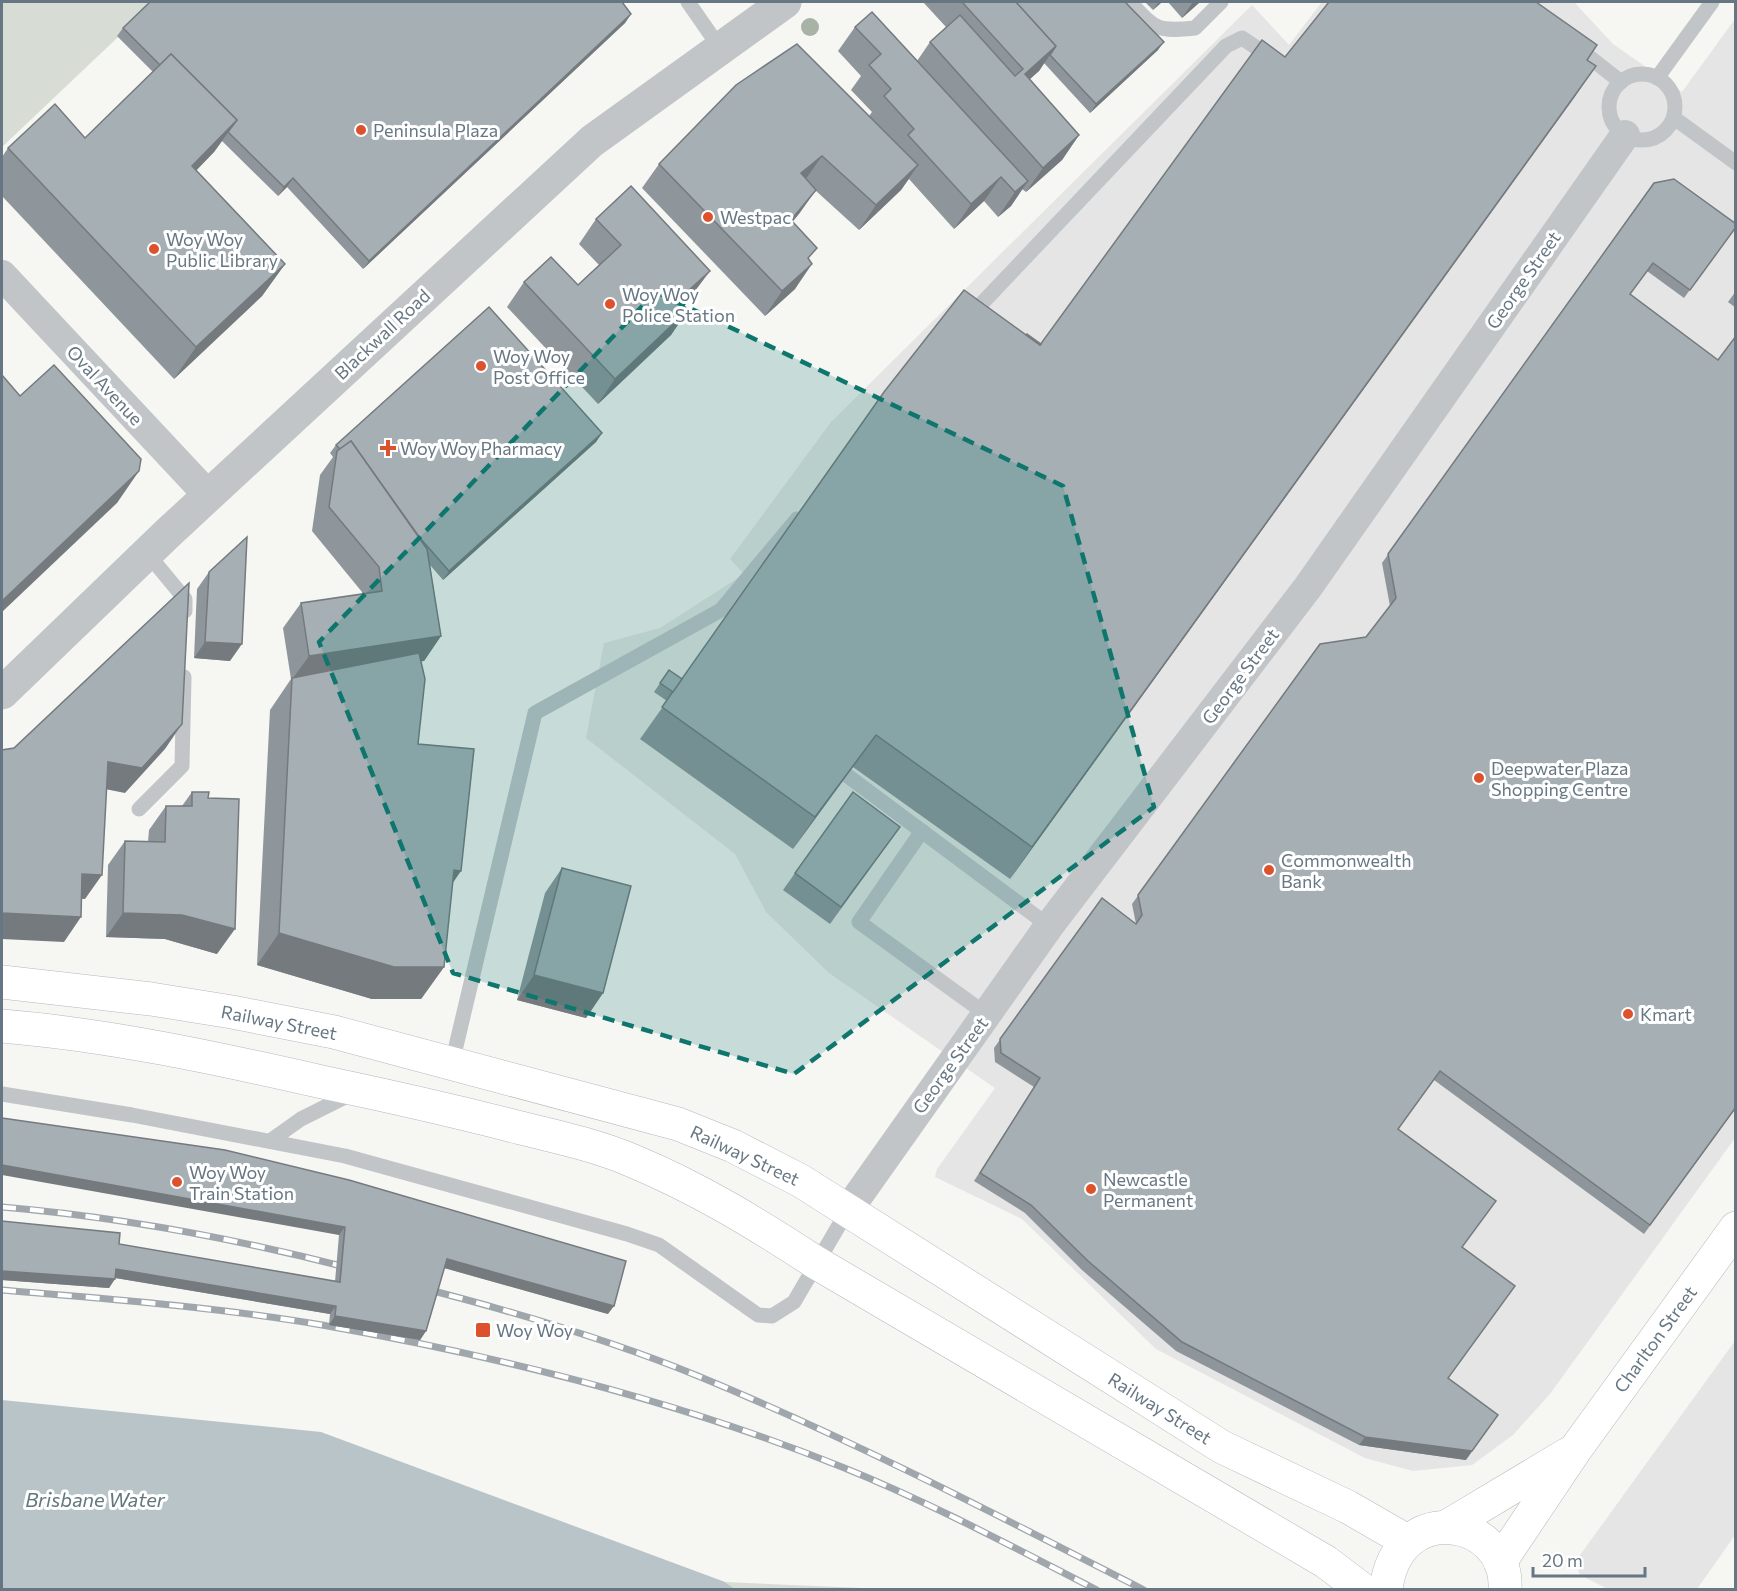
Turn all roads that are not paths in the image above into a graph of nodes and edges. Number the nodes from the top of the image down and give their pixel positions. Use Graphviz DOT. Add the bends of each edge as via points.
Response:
graph roads {
  1 [pos="688,2"];
  2 [pos="785,2"];
  3 [pos="1130,2"];
  4 [pos="1221,2"];
  5 [pos="1712,2"];
  6 [pos="1566,40"];
  7 [pos="720,48"];
  8 [pos="1285,66"];
  9 [pos="1657,78"];
  10 [pos="1621,82"];
  11 [pos="1674,118"];
  12 [pos="1626,135"];
  13 [pos="1736,163"];
  14 [pos="2,274"];
  15 [pos="961,327"];
  16 [pos="209,496"];
  17 [pos="804,511"];
  18 [pos="147,553"];
  19 [pos="185,623"];
  20 [pos="184,659"];
  21 [pos="2,693"];
  22 [pos="832,758"];
  23 [pos="139,809"];
  24 [pos="922,831"];
  25 [pos="1049,926"];
  26 [pos="2,982"];
  27 [pos="986,1014"];
  28 [pos="2,1026"];
  29 [pos="452,1063"];
  30 [pos="359,1090"];
  31 [pos="2,1094"];
  32 [pos="270,1141"];
  33 [pos="848,1210"];
  34 [pos="1736,1228"];
  35 [pos="815,1262"];
  36 [pos="1575,1450"];
  37 [pos="1446,1527"];
  38 [pos="1407,1541"];
  39 [pos="1505,1582"];
  40 [pos="1363,1590"];
  41 [pos="1386,1590"];
  1 -- 7 [label="lane"];
  2 -- 7 [label="street, Blackwall Road"];
  3 -- 4 [label="lane" via="1153,26 1175,30 1195,28"];
  5 -- 9 [label="lane"];
  6 -- 10 [label="lane"];
  7 -- 16 [label="street, Blackwall Road" via="592,141"];
  8 -- 15 [label="lane" via="1250,41 1234,40 1226,46"];
  9 -- 10 [label="lane" via="1632,76"];
  9 -- 11 [label="lane" via="1671,90"];
  10 -- 12 [label="lane" via="1613,92 1611,116"];
  11 -- 12 [label="lane" via="1663,134 1654,138 1634,140"];
  11 -- 13 [label="lane"];
  12 -- 25 [label="street, George Street" via="1308,587"];
  14 -- 16 [label="street, Oval Avenue"];
  16 -- 18 [label="street, Blackwall Road"];
  17 -- 29 [label="lane" via="725,615 535,713"];
  18 -- 19 [label="lane" via="185,599"];
  18 -- 21 [label="street, Blackwall Road"];
  20 -- 23 [label="lane" via="182,766"];
  22 -- 24 [label="lane"];
  24 -- 25 [label="lane"];
  24 -- 27 [label="lane" via="859,922"];
  25 -- 27 [label="street, George Street"];
  26 -- 29 [label="main road, Railway Street" via="232,1012 334,1032"];
  27 -- 33 [label="street, George Street"];
  28 -- 30 [label="main road" via="127,1041"];
  29 -- 33 [label="main road, Railway Street" via="678,1124 733,1146"];
  30 -- 32 [label="lane" via="301,1119"];
  30 -- 35 [label="main road" via="567,1140 632,1161 712,1199"];
  31 -- 32 [label="lane"];
  32 -- 35 [label="lane" via="345,1156 659,1245 758,1315 772,1316 794,1302"];
  33 -- 35 [label="lane"];
  33 -- 38 [label="main road, Railway Street" via="1222,1447 1348,1507"];
  34 -- 36 [label="main road, Charlton Street"];
  35 -- 40 [label="main road" via="1326,1562"];
  36 -- 37 [label="main road, Charlton Street"];
  36 -- 39 [label="main road, Charlton Street"];
  37 -- 38 [label="main road, Charlton Street" via="1425,1530"];
  37 -- 39 [label="main road" via="1462,1529 1491,1548"];
  38 -- 41 [label="main road" via="1395,1554 1387,1572"];
}
